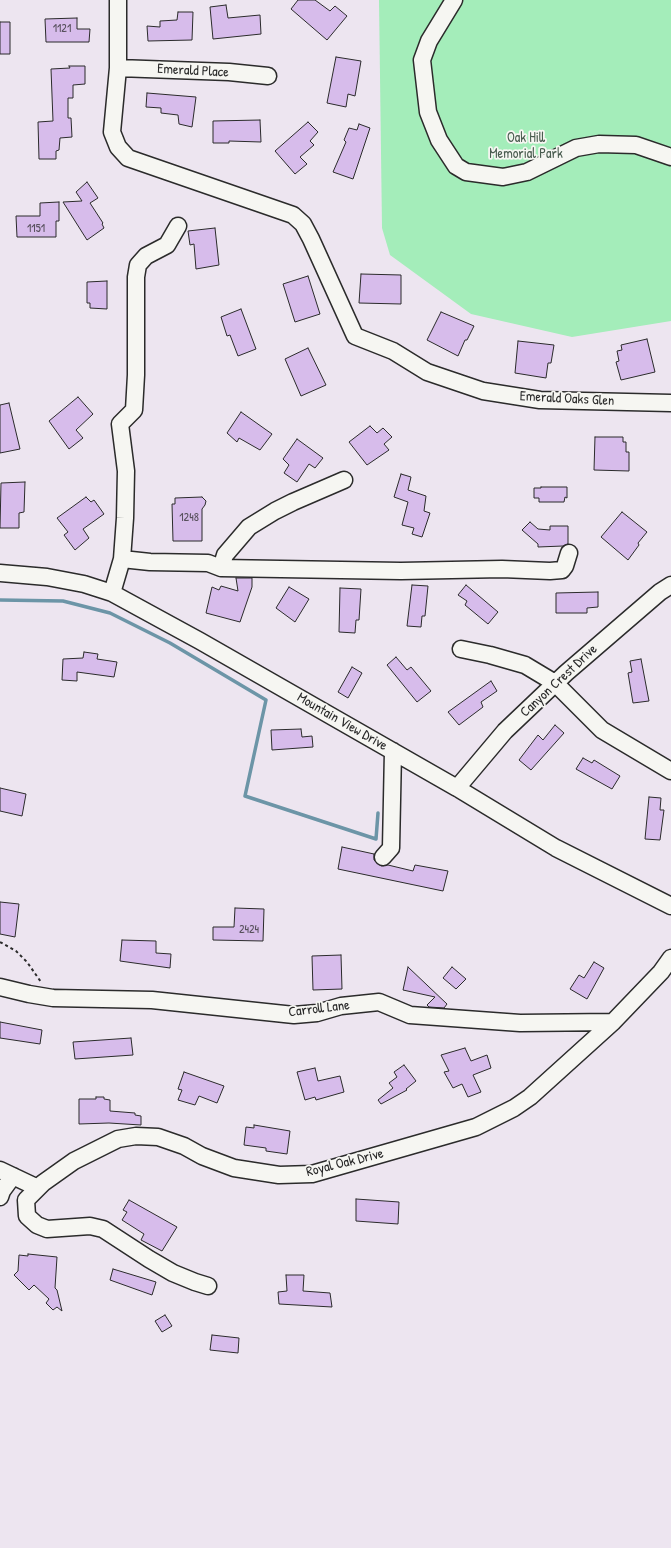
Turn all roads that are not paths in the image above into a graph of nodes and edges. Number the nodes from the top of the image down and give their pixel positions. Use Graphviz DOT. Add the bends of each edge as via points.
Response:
graph roads {
  1 [pos="118,0"];
  2 [pos="454,0"];
  3 [pos="118,68"];
  4 [pos="268,76"];
  5 [pos="671,157"];
  6 [pos="178,226"];
  7 [pos="671,403"];
  8 [pos="344,480"];
  9 [pos="569,553"];
  10 [pos="122,559"];
  11 [pos="221,568"];
  12 [pos="0,573"];
  13 [pos="671,585"];
  14 [pos="112,593"];
  15 [pos="461,649"];
  16 [pos="555,683"];
  17 [pos="393,751"];
  18 [pos="671,771"];
  19 [pos="457,788"];
  20 [pos="383,857"];
  21 [pos="671,906"];
  22 [pos="671,958"];
  23 [pos="0,987"];
  24 [pos="613,1022"];
  25 [pos="6,1173"];
  26 [pos="38,1188"];
  27 [pos="0,1198"];
  28 [pos="208,1286"];
  1 -- 3 [label="street"];
  2 -- 5 [label="street" via="429,41 422,60 428,112 439,140 456,166 466,172 503,177 526,172 576,148 598,144 636,146"];
  3 -- 4 [label="street, Emerald Place"];
  3 -- 7 [label="street, Emerald Oaks Glen" via="112,132 118,147 128,158 293,215 303,224 311,239 355,336 393,351 427,372 483,391 540,400"];
  6 -- 10 [label="street" via="167,245 146,256 138,265 134,410 120,424 126,471"];
  8 -- 11 [label="street" via="293,502 249,527 225,555"];
  9 -- 11 [label="street" via="562,570 550,571"];
  10 -- 11 [label="street" via="208,563"];
  10 -- 14 [label="street"];
  12 -- 14 [label="street, Mountain View Drive" via="47,576"];
  13 -- 16 [label="street, Canyon Crest Drive"];
  14 -- 17 [label="street, Mountain View Drive"];
  15 -- 16 [label="street" via="525,665"];
  16 -- 18 [label="street" via="602,730"];
  16 -- 19 [label="street, Canyon Crest Drive" via="505,731"];
  17 -- 19 [label="street, Mountain View Drive"];
  17 -- 20 [label="street" via="391,848"];
  19 -- 21 [label="street, Mountain View Drive" via="556,848"];
  22 -- 24 [label="street, Royal Oak Drive"];
  23 -- 24 [label="street, Carroll Lane" via="53,998 152,1000 294,1015 379,1002 410,1015 520,1024"];
  24 -- 26 [label="street, Royal Oak Drive" via="530,1097 476,1127 312,1174 279,1175 234,1168 158,1137 136,1136 118,1139 74,1161"];
  25 -- 26 [label="street"];
  25 -- 27 [label="street"];
  26 -- 28 [label="street, Royal Oak Drive" via="26,1200 27,1216 37,1225 47,1229 90,1226 102,1229 173,1273"];
}
